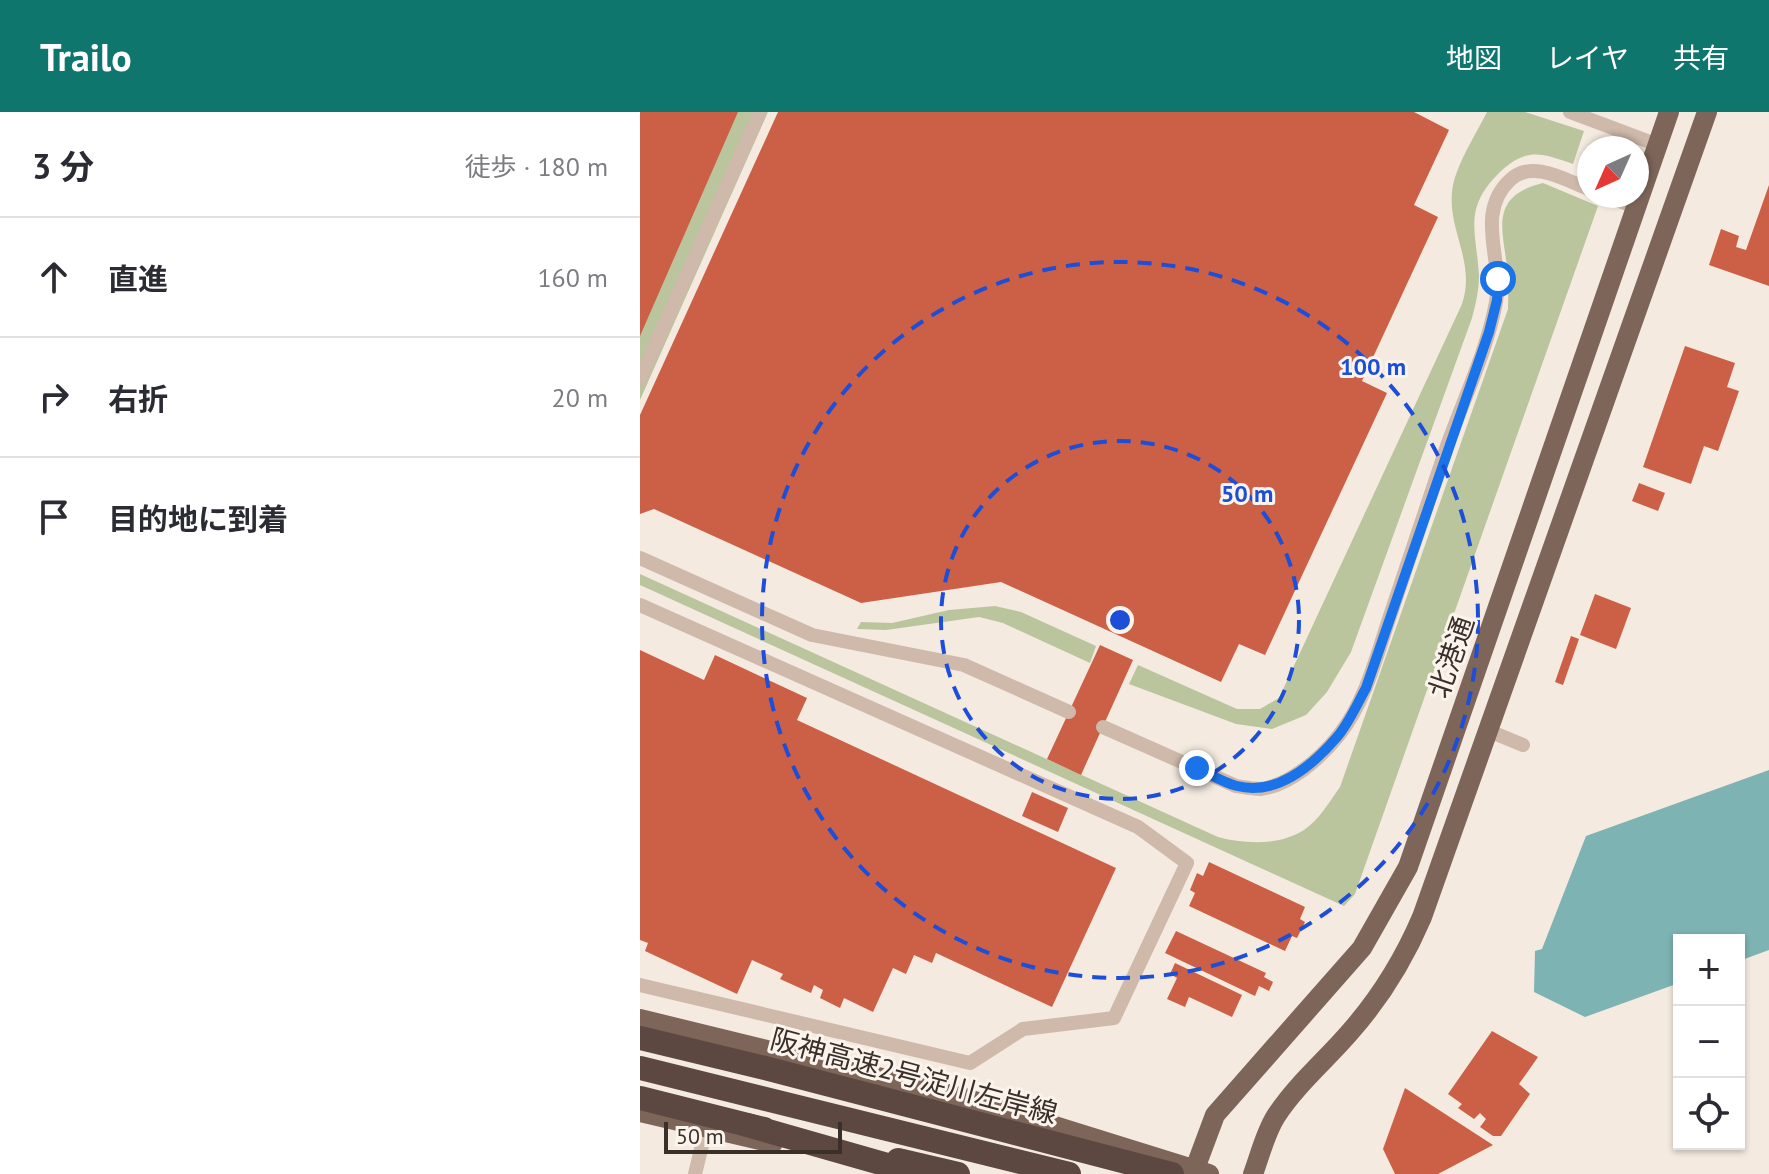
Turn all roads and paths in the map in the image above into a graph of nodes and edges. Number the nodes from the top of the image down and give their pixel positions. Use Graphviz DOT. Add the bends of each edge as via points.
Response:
graph roads {
  1 [pos="760,112"];
  2 [pos="1570,112"];
  3 [pos="1669,112"];
  4 [pos="1707,112"];
  5 [pos="1658,145"];
  6 [pos="1649,173"];
  7 [pos="1577,185"];
  8 [pos="1638,208"];
  9 [pos="640,379"];
  10 [pos="640,558"];
  11 [pos="640,605"];
  12 [pos="1069,712"];
  13 [pos="1103,727"];
  14 [pos="1489,731"];
  15 [pos="1523,745"];
  16 [pos="640,985"];
  17 [pos="640,1019"];
  18 [pos="640,1038"];
  19 [pos="640,1068"];
  20 [pos="640,1098"];
  21 [pos="640,1112"];
  22 [pos="747,1125"];
  23 [pos="706,1129"];
  24 [pos="1192,1173"];
  25 [pos="695,1174"];
  26 [pos="921,1174"];
  27 [pos="958,1174"];
  28 [pos="1069,1174"];
  29 [pos="1253,1174"];
  1 -- 9 [label="lane"];
  2 -- 5 [label="lane"];
  3 -- 5 [label="main road, 北港通"];
  4 -- 14 [label="main road"];
  5 -- 6 [label="main road, 北港通"];
  7 -- 13 [label="lane" via="1537,170 1514,177 1500,192 1490,220 1498,279 1489,332 1366,688 1339,735 1280,784 1259,789 1236,786"];
  8 -- 24 [label="main road, 北港通" via="1408,867 1362,948 1215,1115"];
  10 -- 12 [label="lane" via="812,635 964,665"];
  11 -- 16 [label="lane" via="1138,827 1187,863 1114,1018 1023,1029 970,1063"];
  14 -- 15 [label="lane"];
  14 -- 29 [label="main road" via="1407,951 1351,1032 1275,1117"];
  17 -- 24 [label="main road" via="968,1099"];
  18 -- 24 [label="highway, 阪神高速2号淀川左岸線"];
  19 -- 28 [label="highway"];
  20 -- 22 [label="highway"];
  21 -- 23 [label="main road"];
  22 -- 26 [label="highway, bridge"];
  22 -- 27 [label="highway, bridge"];
  23 -- 25 [label="lane"];
  23 -- 26 [label="main road"];
}
